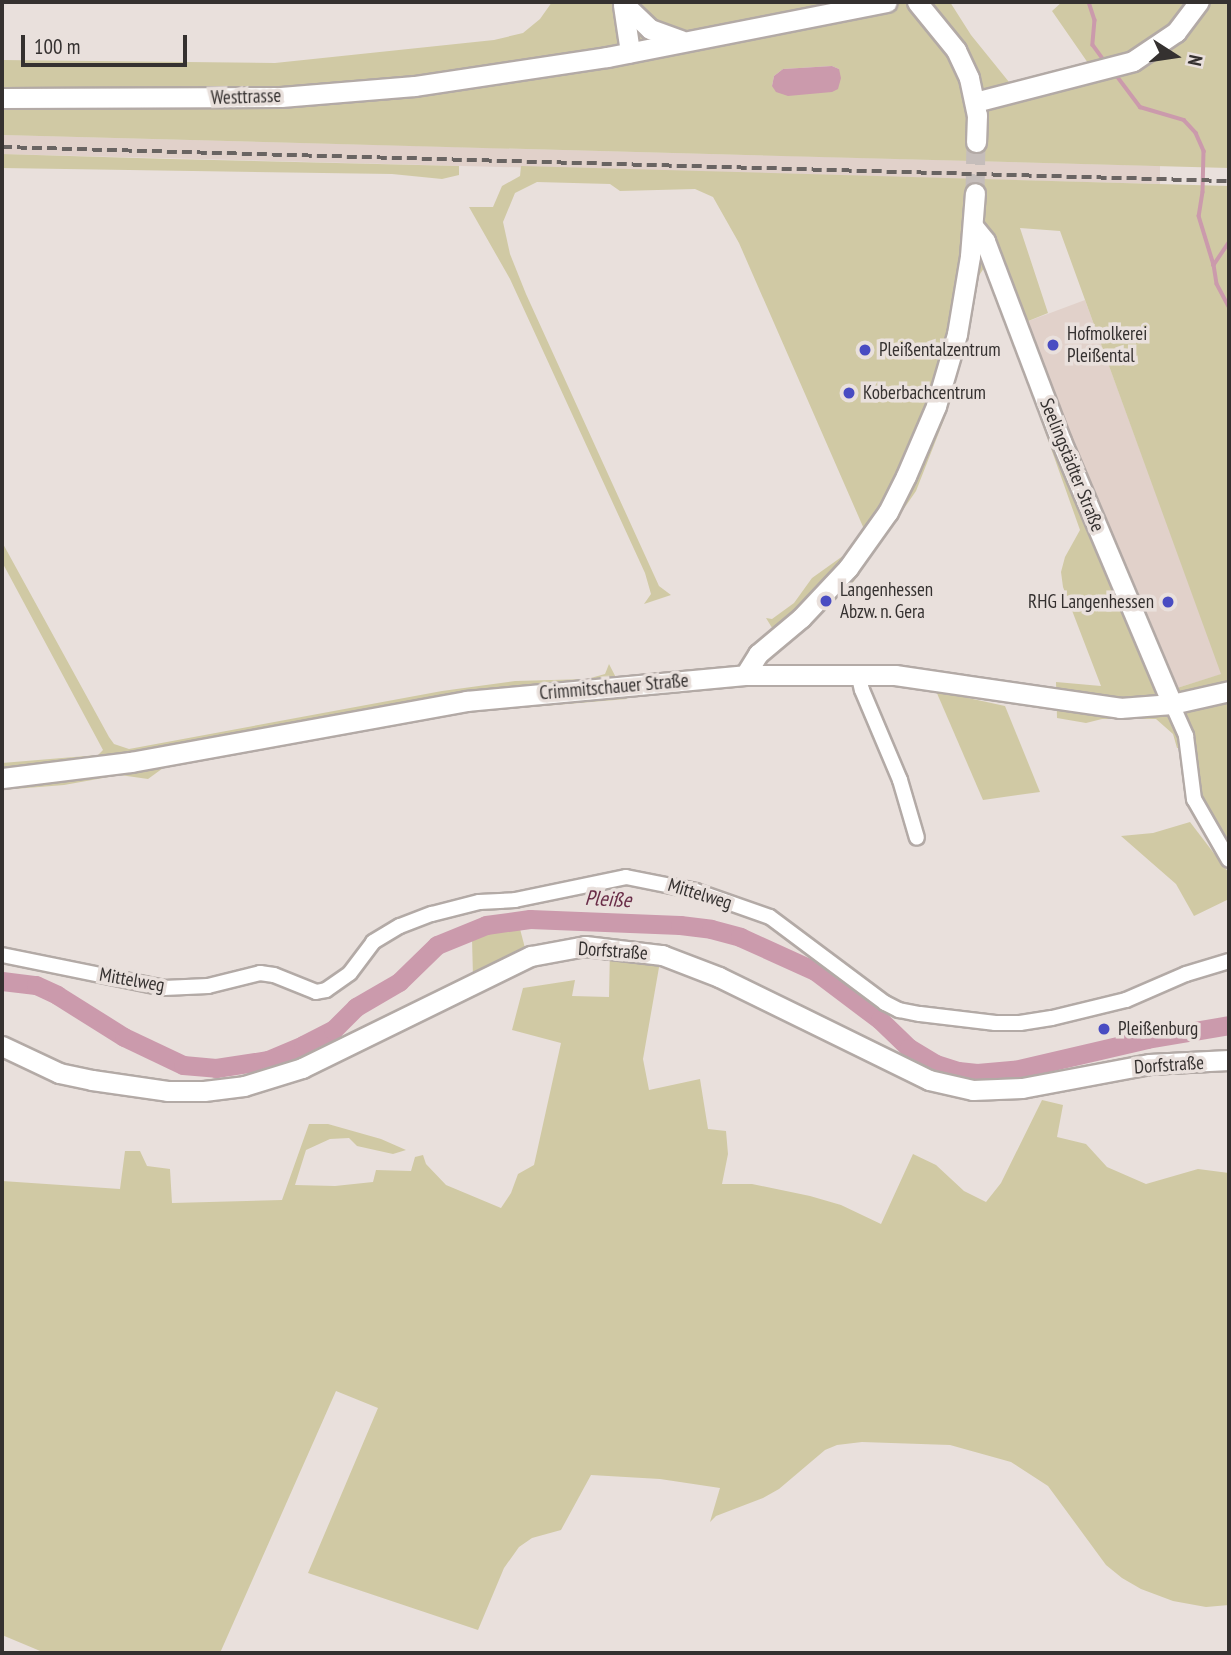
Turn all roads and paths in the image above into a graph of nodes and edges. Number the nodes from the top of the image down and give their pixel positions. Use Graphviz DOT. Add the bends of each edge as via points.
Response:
graph roads {
  1 [pos="917,2"];
  2 [pos="1199,2"];
  3 [pos="622,3"];
  4 [pos="879,3"];
  5 [pos="686,41"];
  6 [pos="630,52"];
  7 [pos="2,98"];
  8 [pos="975,102"];
  9 [pos="976,142"];
  10 [pos="975,193"];
  11 [pos="974,226"];
  12 [pos="858,673"];
  13 [pos="745,674"];
  14 [pos="1229,691"];
  15 [pos="1172,704"];
  16 [pos="2,778"];
  17 [pos="917,838"];
  18 [pos="1229,860"];
  19 [pos="2,955"];
  20 [pos="1229,961"];
  21 [pos="2,1046"];
  22 [pos="1229,1060"];
  1 -- 8 [label="street" via="956,50"];
  2 -- 8 [label="street" via="1176,32 1133,61"];
  3 -- 5 [label="street" via="650,29"];
  3 -- 6 [label="street"];
  4 -- 5 [label="street, Westtrasse"];
  5 -- 6 [label="street, Westtrasse"];
  6 -- 7 [label="street, Westtrasse" via="415,86 281,97"];
  8 -- 9 [label="street"];
  10 -- 11 [label="street"];
  11 -- 13 [label="street" via="965,297 948,369 888,512 848,568 801,618 758,654"];
  11 -- 15 [label="street, Seelingstädter Straße" via="985,241 1061,442"];
  12 -- 13 [label="street, Crimmitschauer Straße"];
  12 -- 15 [label="street, Crimmitschauer Straße" via="928,678 1094,706"];
  12 -- 17 [label="street" via="900,780"];
  13 -- 16 [label="street, Crimmitschauer Straße" via="466,701 131,762"];
  14 -- 15 [label="street, Crimmitschauer Straße"];
  15 -- 18 [label="street" via="1185,736 1194,799"];
  19 -- 20 [label="street, Mittelweg" via="164,988 208,986 260,973 316,992 350,973 373,942 432,914 626,877 696,891 769,917 885,1003 920,1014 995,1023 1031,1021 1126,1000"];
  21 -- 22 [label="street, Dorfstraße" via="59,1073 92,1080 167,1091 244,1086 302,1068 531,956 585,946 662,955 719,977 897,1066 962,1088 996,1091 1149,1064"];
}
